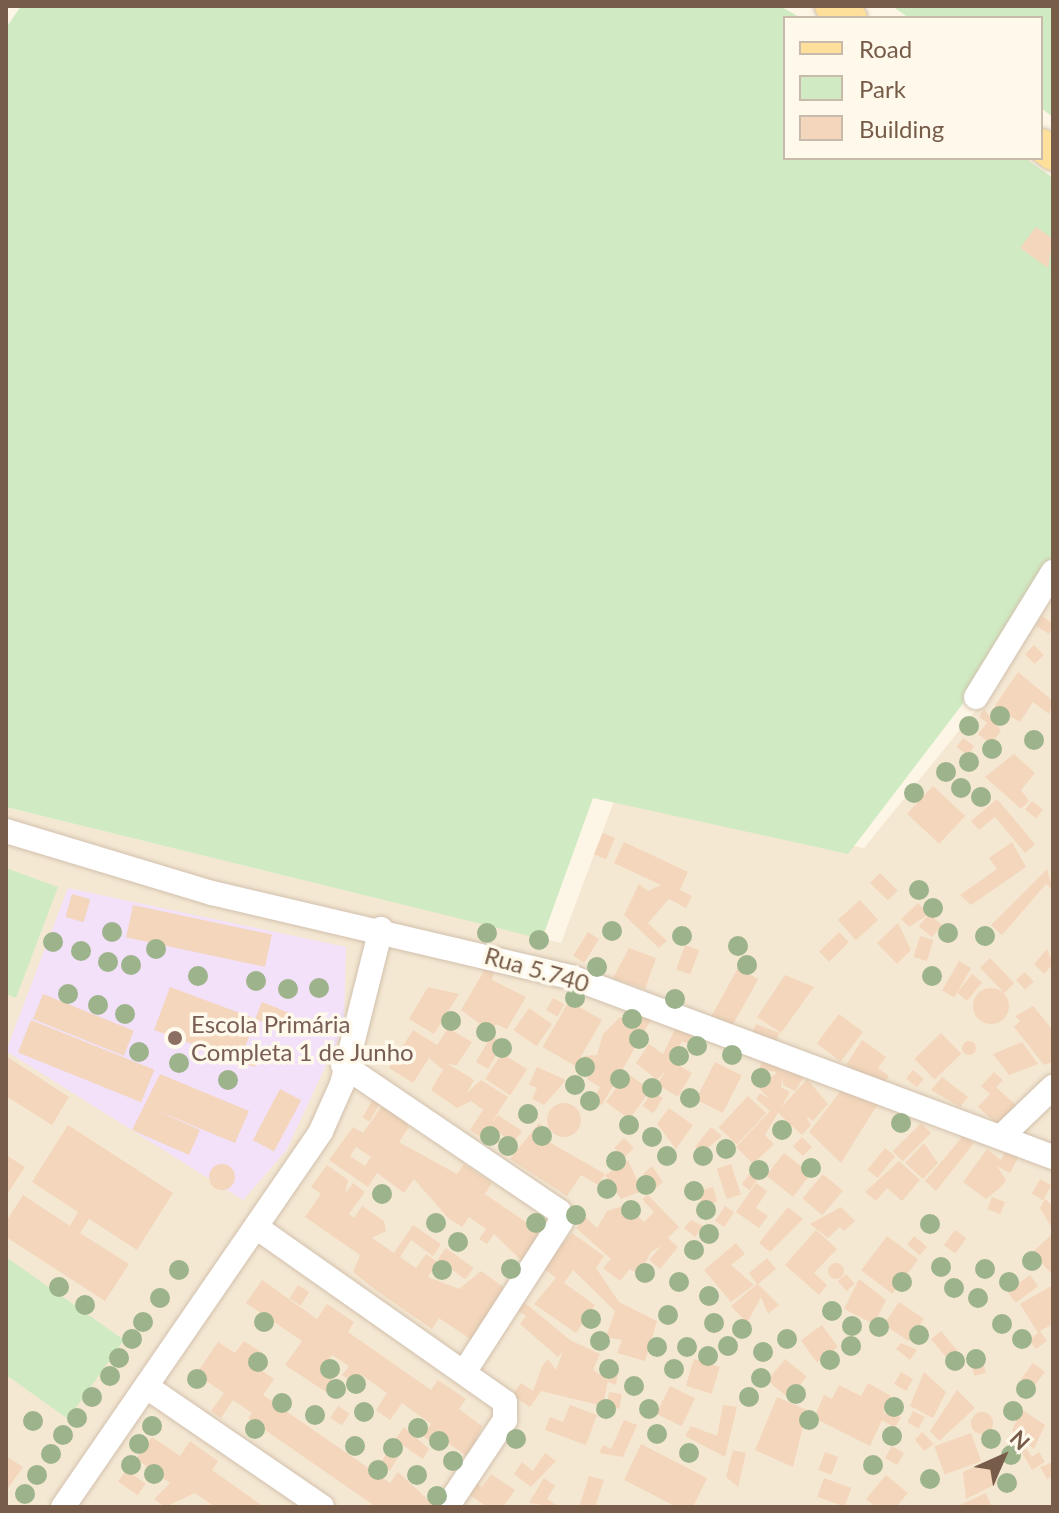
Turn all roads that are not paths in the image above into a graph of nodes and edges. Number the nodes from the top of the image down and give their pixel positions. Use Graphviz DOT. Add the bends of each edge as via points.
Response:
graph roads {
  1 [pos="1053,572"];
  2 [pos="976,697"];
  3 [pos="6,831"];
  4 [pos="381,929"];
  5 [pos="343,1065"];
  6 [pos="1053,1087"];
  7 [pos="1002,1136"];
  8 [pos="1053,1157"];
  9 [pos="256,1227"];
  10 [pos="465,1371"];
  11 [pos="147,1387"];
  12 [pos="63,1507"];
  13 [pos="322,1507"];
  14 [pos="447,1507"];
  1 -- 2 [label="street"];
  3 -- 4 [label="street, Rua 5.740" via="212,893"];
  4 -- 5 [label="street"];
  4 -- 7 [label="street, Rua 5.740" via="571,977"];
  5 -- 9 [label="street" via="321,1131"];
  5 -- 10 [label="street" via="559,1211 561,1222"];
  6 -- 7 [label="street"];
  7 -- 8 [label="street, Rua 5.740"];
  9 -- 10 [label="street"];
  9 -- 11 [label="street"];
  10 -- 14 [label="street" via="508,1409"];
  11 -- 12 [label="street"];
  11 -- 13 [label="street"];
}
